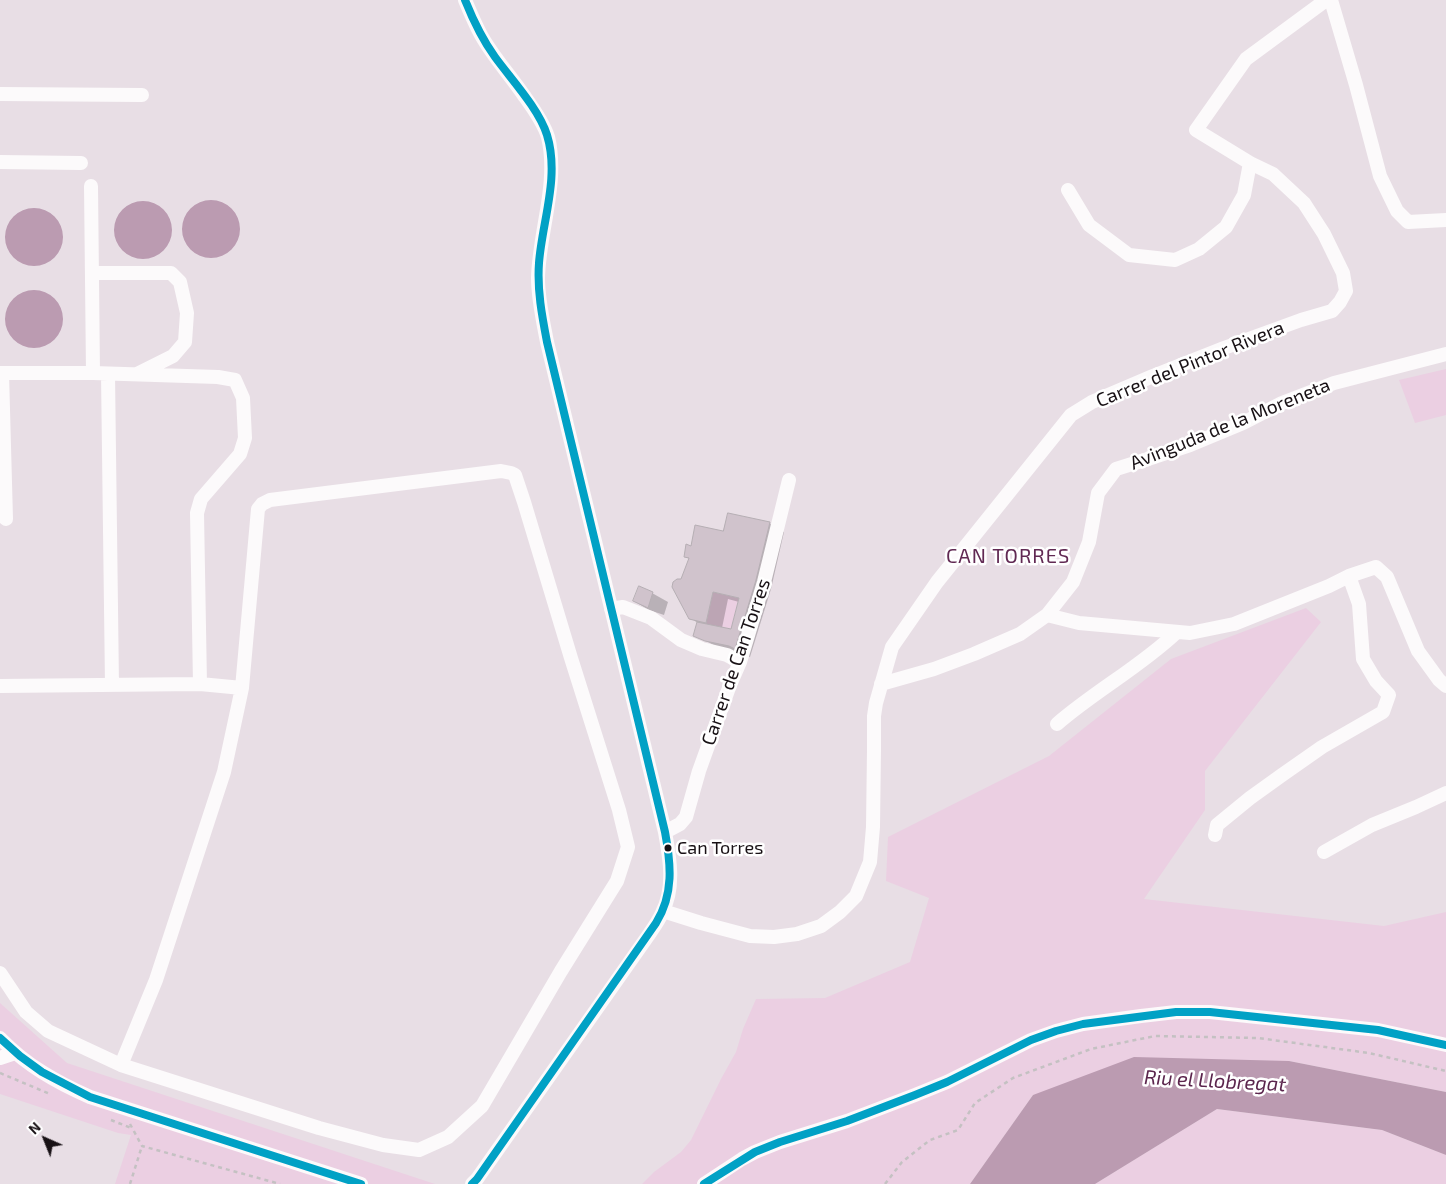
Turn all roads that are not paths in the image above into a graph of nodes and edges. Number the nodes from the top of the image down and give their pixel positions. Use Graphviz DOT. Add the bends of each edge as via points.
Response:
graph roads {
  1 [pos="466,0"];
  2 [pos="1326,0"];
  3 [pos="1331,0"];
  4 [pos="0,94"];
  5 [pos="142,95"];
  6 [pos="0,162"];
  7 [pos="81,163"];
  8 [pos="1250,163"];
  9 [pos="91,186"];
  10 [pos="1068,190"];
  11 [pos="1446,220"];
  12 [pos="92,273"];
  13 [pos="1446,354"];
  14 [pos="1,373"];
  15 [pos="93,373"];
  16 [pos="108,374"];
  17 [pos="136,374"];
  18 [pos="789,480"];
  19 [pos="6,519"];
  20 [pos="1349,576"];
  21 [pos="611,609"];
  22 [pos="1047,615"];
  23 [pos="1176,632"];
  24 [pos="740,662"];
  25 [pos="200,684"];
  26 [pos="881,684"];
  27 [pos="112,685"];
  28 [pos="0,686"];
  29 [pos="1446,686"];
  30 [pos="242,688"];
  31 [pos="1057,724"];
  32 [pos="1446,793"];
  33 [pos="665,832"];
  34 [pos="1215,835"];
  35 [pos="1324,852"];
  36 [pos="663,911"];
  37 [pos="0,973"];
  38 [pos="0,1038"];
  39 [pos="1446,1045"];
  40 [pos="14,1054"];
  41 [pos="0,1058"];
  42 [pos="121,1065"];
  43 [pos="475,1182"];
  44 [pos="361,1184"];
  45 [pos="704,1184"];
  1 -- 21 [label="street" via="482,36 534,110 547,136 550,180 538,278 541,312"];
  2 -- 8 [label="street, Carrer del Pintor Rivera" via="1246,59 1196,130"];
  3 -- 11 [label="street" via="1380,176 1397,212 1408,222"];
  4 -- 5 [label="street"];
  6 -- 7 [label="street"];
  8 -- 10 [label="street" via="1244,195 1226,226 1199,249 1176,260 1129,255 1089,225"];
  8 -- 26 [label="street, Carrer del Pintor Rivera" via="1273,174 1304,202 1343,273 1346,291 1340,302 1332,311 1241,341 1153,376 1092,402 1071,415 937,582 892,647"];
  9 -- 12 [label="street"];
  12 -- 15 [label="street"];
  12 -- 17 [label="street" via="172,273 180,282 188,313 185,342 173,356"];
  13 -- 22 [label="street, Avinguda de la Moreneta" via="1334,382 1208,438 1116,469 1098,493 1089,542 1073,582"];
  14 -- 15 [label="street"];
  14 -- 19 [label="street"];
  15 -- 16 [label="street"];
  16 -- 17 [label="street"];
  16 -- 27 [label="street"];
  17 -- 25 [label="street" via="235,380 243,398 245,438 240,454 201,498 197,513"];
  18 -- 24 [label="street, Carrer de Can Torres"];
  20 -- 23 [label="street" via="1234,624 1190,633"];
  20 -- 29 [label="street" via="1376,567 1387,576 1418,651"];
  20 -- 34 [label="street" via="1359,604 1363,659 1376,681 1390,695 1383,712 1322,747 1258,792 1217,825"];
  21 -- 24 [label="street" via="623,608 645,615 681,640"];
  21 -- 33 [label="street"];
  22 -- 23 [label="street" via="1079,623"];
  22 -- 26 [label="street, Avinguda de la Moreneta" via="1020,634 974,654"];
  23 -- 31 [label="street" via="1161,647"];
  24 -- 33 [label="street, Carrer de Can Torres" via="699,771 686,817"];
  25 -- 27 [label="street"];
  25 -- 30 [label="street"];
  26 -- 36 [label="street, Carrer del Pintor Rivera" via="874,716 870,862 856,896 821,926 774,937 750,936"];
  27 -- 28 [label="street"];
  30 -- 42 [label="street" via="224,772 156,980"];
  30 -- 42 [label="street" via="258,510 262,504 270,500 502,471 511,473 524,502 628,847 617,881 482,1106 448,1137 419,1150 383,1145 319,1128"];
  32 -- 35 [label="street" via="1372,825"];
  33 -- 36 [label="street" via="671,865 670,886"];
  36 -- 43 [label="street"];
  37 -- 42 [label="street" via="26,1012 48,1031"];
  38 -- 40 [label="street"];
  39 -- 45 [label="street" via="1378,1030 1210,1012 1176,1012 1083,1024 1031,1040 916,1096 755,1152"];
  40 -- 41 [label="street"];
  40 -- 44 [label="street" via="39,1072 90,1097"];
}
